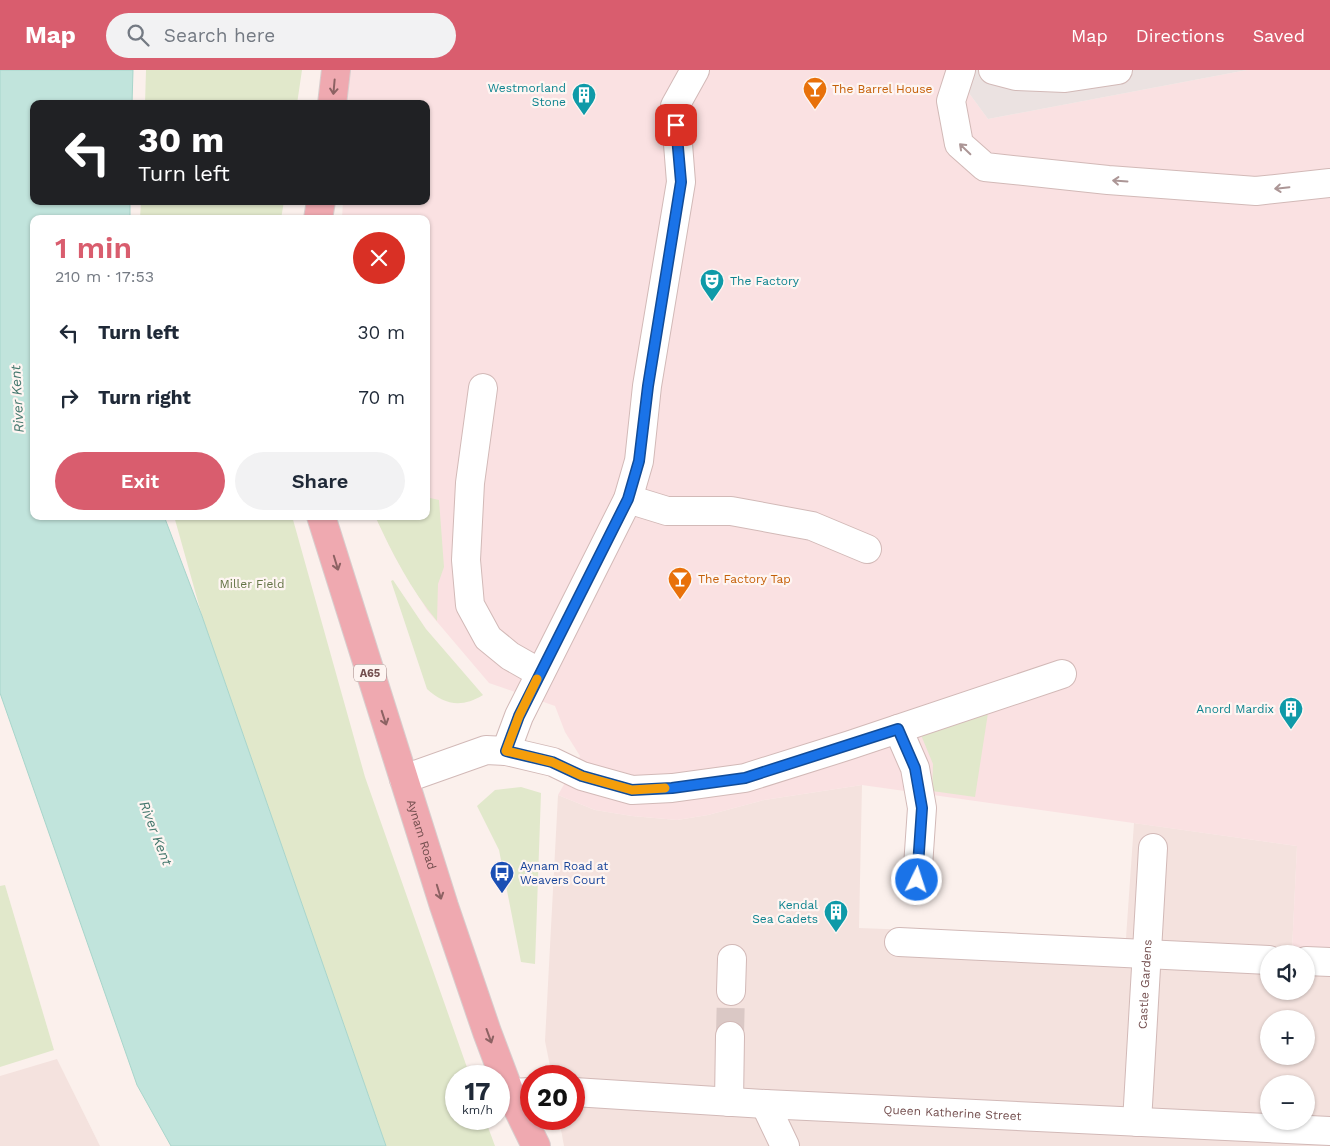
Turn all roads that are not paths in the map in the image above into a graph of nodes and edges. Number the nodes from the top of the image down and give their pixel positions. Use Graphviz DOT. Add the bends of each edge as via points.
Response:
graph roads {
  1 [pos="336,70"];
  2 [pos="695,70"];
  3 [pos="961,70"];
  4 [pos="993,70"];
  5 [pos="1118,70"];
  6 [pos="332,100"];
  7 [pos="1330,182"];
  8 [pos="483,388"];
  9 [pos="628,499"];
  10 [pos="322,520"];
  11 [pos="867,549"];
  12 [pos="540,673"];
  13 [pos="1062,674"];
  14 [pos="898,729"];
  15 [pos="506,751"];
  16 [pos="404,779"];
  17 [pos="1153,848"];
  18 [pos="917,880"];
  19 [pos="899,942"];
  20 [pos="1146,954"];
  21 [pos="732,959"];
  22 [pos="1260,960"];
  23 [pos="1315,961"];
  24 [pos="1330,962"];
  25 [pos="731,991"];
  26 [pos="730,1036"];
  27 [pos="520,1091"];
  28 [pos="585,1093"];
  29 [pos="730,1102"];
  30 [pos="765,1104"];
  31 [pos="1137,1122"];
  32 [pos="531,1130"];
  33 [pos="1330,1131"];
  34 [pos="536,1146"];
  35 [pos="785,1146"];
  1 -- 6 [label="highway, one-way"];
  2 -- 9 [label="street" via="675,106 681,182 639,461"];
  7 -- 3 [label="street, one-way" via="1256,191 985,167 959,144 951,101"];
  4 -- 5 [label="street" via="1016,76 1065,78"];
  8 -- 12 [label="street" via="470,483 466,560 470,605 488,638 510,656"];
  9 -- 11 [label="street" via="667,511 731,511 812,526"];
  9 -- 12 [label="street"];
  10 -- 16 [label="highway, Aynam Road / A65, one-way"];
  12 -- 15 [label="street"];
  13 -- 14 [label="street"];
  14 -- 15 [label="street" via="745,778 672,788 632,790 582,776 552,762"];
  14 -- 18 [label="street" via="915,768 922,808"];
  15 -- 16 [label="street" via="486,750"];
  16 -- 27 [label="highway, Aynam Road / A65, one-way" via="487,1032"];
  17 -- 20 [label="street, Castle Gardens"];
  19 -- 20 [label="street"];
  20 -- 22 [label="street"];
  20 -- 31 [label="street, Castle Gardens"];
  21 -- 25 [label="street"];
  23 -- 24 [label="street"];
  26 -- 29 [label="street"];
  28 -- 29 [label="street, Queen Katherine Street"];
  29 -- 30 [label="street, Queen Katherine Street"];
  30 -- 31 [label="street, Queen Katherine Street"];
  30 -- 35 [label="street"];
  31 -- 33 [label="street, Queen Katherine Street"];
  32 -- 34 [label="highway, Aynam Road / A65"];
}
